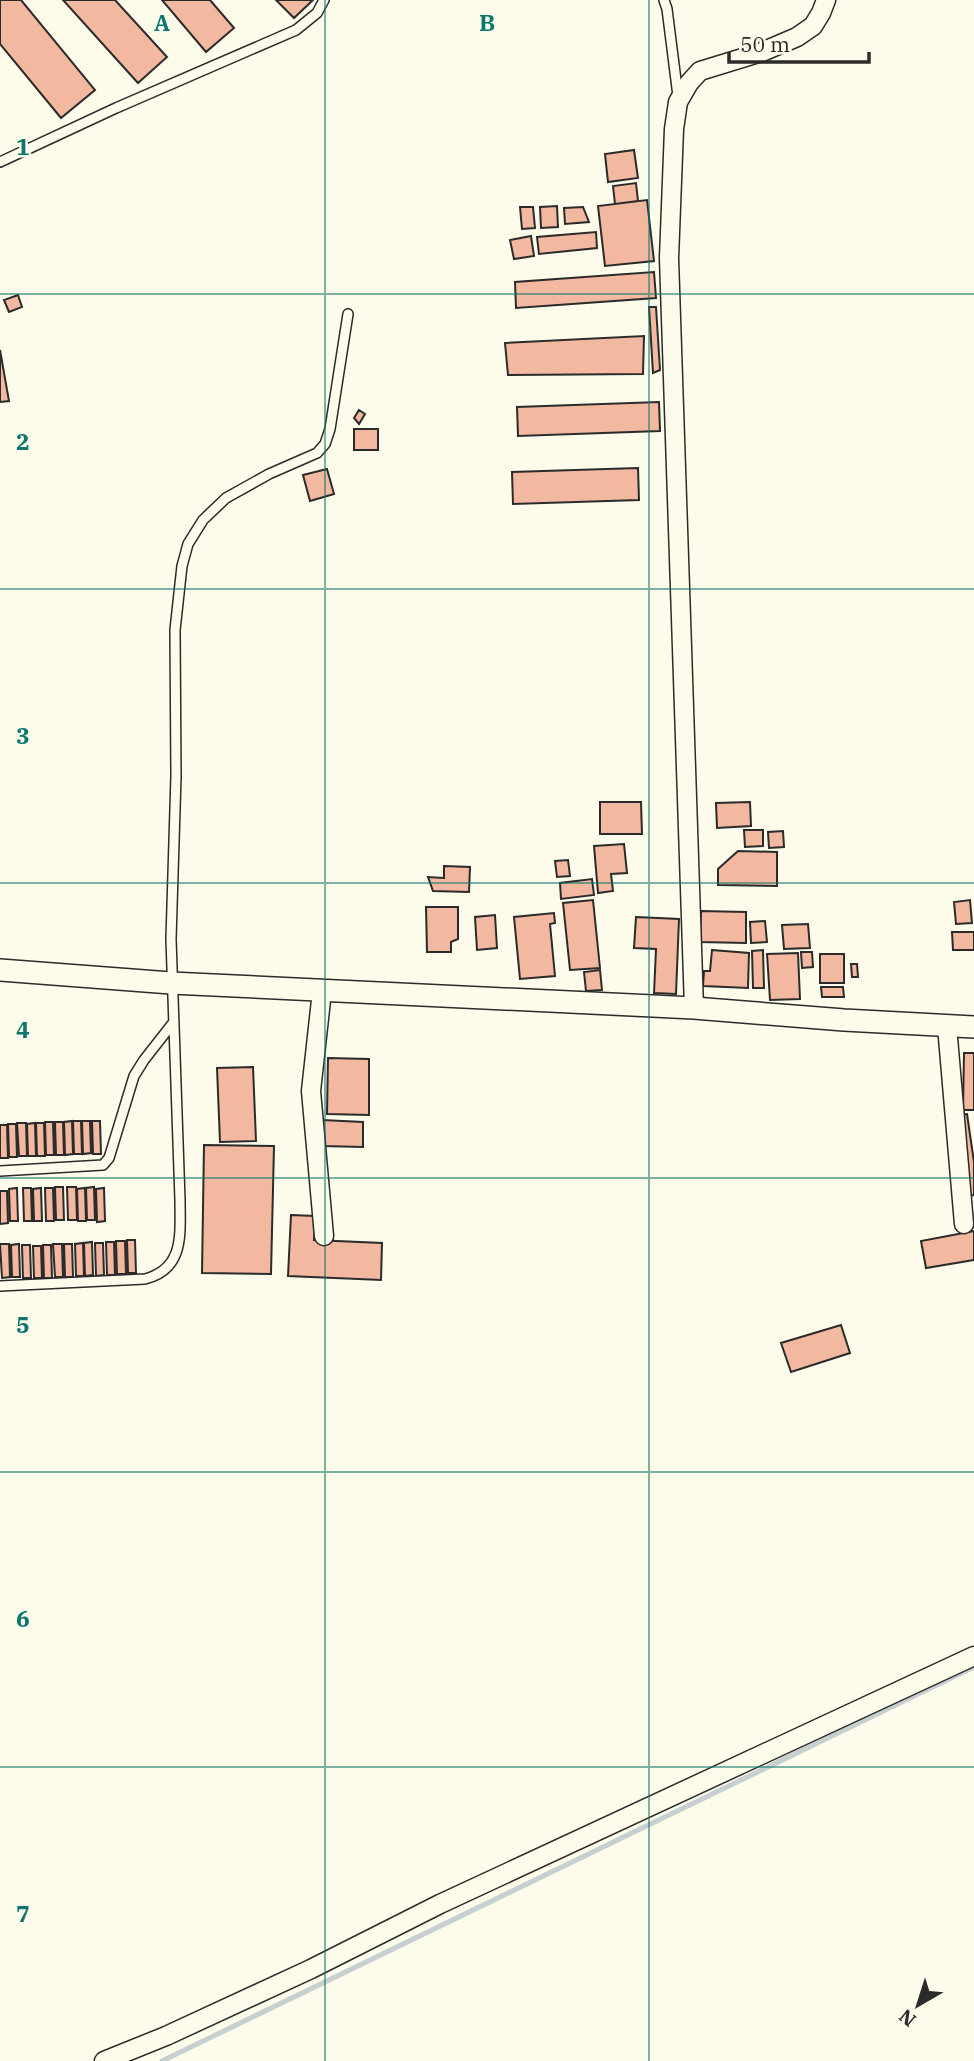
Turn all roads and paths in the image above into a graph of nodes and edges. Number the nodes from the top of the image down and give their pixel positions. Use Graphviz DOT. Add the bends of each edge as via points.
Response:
graph roads {
  1 [pos="324,0"];
  2 [pos="664,0"];
  3 [pos="826,0"];
  4 [pos="678,102"];
  5 [pos="0,162"];
  6 [pos="348,314"];
  7 [pos="0,970"];
  8 [pos="171,983"];
  9 [pos="321,991"];
  10 [pos="694,1008"];
  11 [pos="173,1023"];
  12 [pos="947,1026"];
  13 [pos="974,1027"];
  14 [pos="0,1171"];
  15 [pos="964,1224"];
  16 [pos="324,1236"];
  17 [pos="0,1286"];
  18 [pos="974,1656"];
  19 [pos="104,2061"];
  1 -- 5 [label="lane" via="296,30"];
  2 -- 4 [label="lane"];
  3 -- 4 [label="street" via="806,32 762,52 700,71"];
  4 -- 10 [label="street" via="671,162 670,258"];
  6 -- 8 [label="lane" via="325,444 317,453 226,498 188,544 182,566 175,630"];
  7 -- 8 [label="street"];
  8 -- 9 [label="street"];
  8 -- 11 [label="lane"];
  9 -- 10 [label="street"];
  9 -- 16 [label="street" via="311,1091"];
  10 -- 12 [label="street"];
  11 -- 14 [label="lane" via="134,1076 103,1165"];
  11 -- 17 [label="lane" via="180,1228 170,1265 145,1279"];
  12 -- 13 [label="street"];
  12 -- 15 [label="street"];
  18 -- 19 [label="street" via="440,1904 263,1992"];
}
